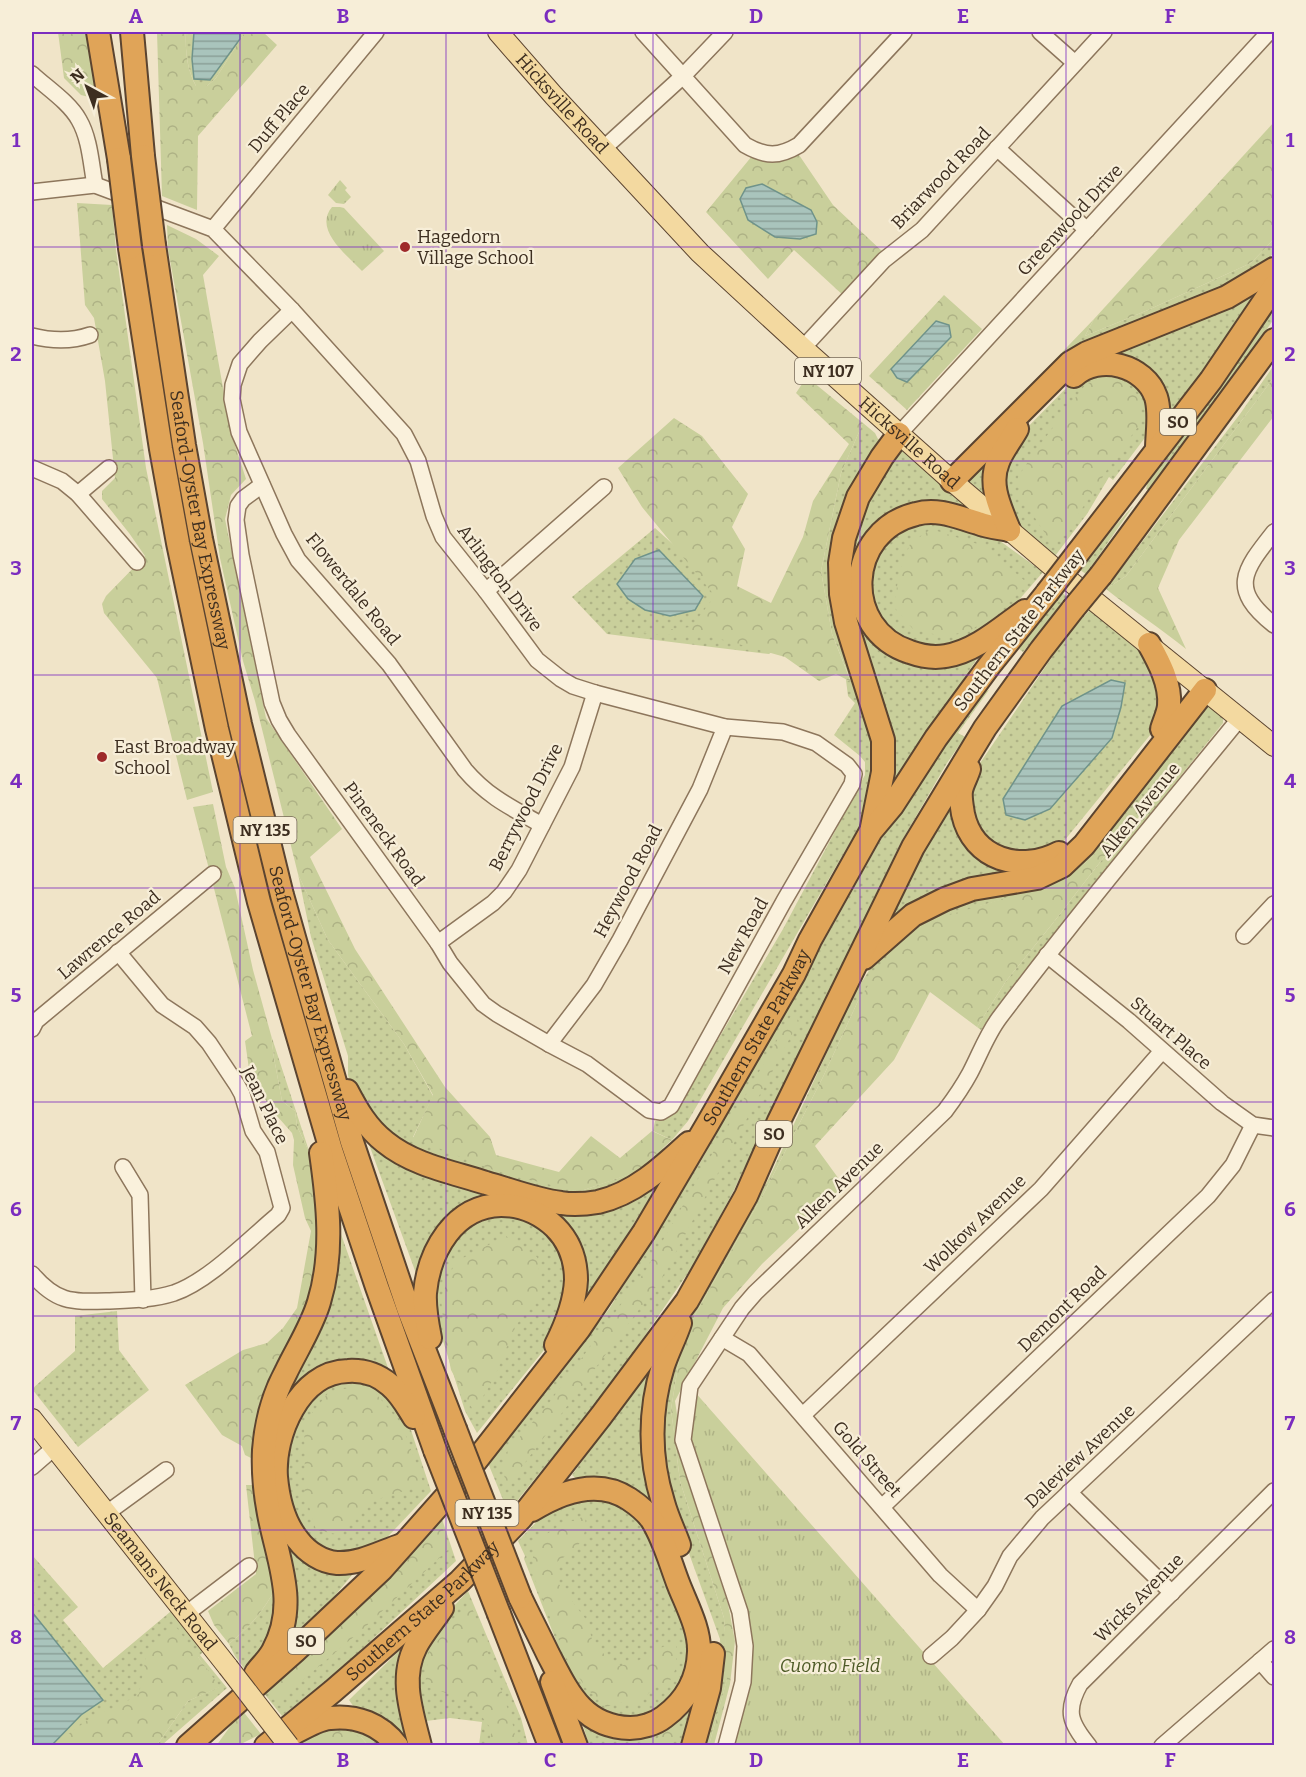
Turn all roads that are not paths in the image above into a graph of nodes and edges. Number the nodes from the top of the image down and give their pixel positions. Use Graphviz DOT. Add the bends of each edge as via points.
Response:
graph roads {
  1 [pos="98,32"];
  2 [pos="108,32"];
  3 [pos="132,32"];
  4 [pos="137,32"];
  5 [pos="376,32"];
  6 [pos="498,32"];
  7 [pos="643,32"];
  8 [pos="724,32"];
  9 [pos="904,32"];
  10 [pos="1040,32"];
  11 [pos="1104,32"];
  12 [pos="1269,32"];
  13 [pos="1075,63"];
  14 [pos="135,73"];
  15 [pos="32,74"];
  16 [pos="683,76"];
  17 [pos="997,148"];
  18 [pos="603,149"];
  19 [pos="119,159"];
  20 [pos="95,185"];
  21 [pos="32,192"];
  22 [pos="213,229"];
  23 [pos="1087,230"];
  24 [pos="1275,269"];
  25 [pos="1275,287"];
  26 [pos="292,310"];
  27 [pos="90,335"];
  28 [pos="32,336"];
  29 [pos="1275,340"];
  30 [pos="803,348"];
  31 [pos="899,434"];
  32 [pos="1157,449"];
  33 [pos="109,468"];
  34 [pos="33,472"];
  35 [pos="952,481"];
  36 [pos="262,484"];
  37 [pos="604,487"];
  38 [pos="78,494"];
  39 [pos="1009,530"];
  40 [pos="1275,532"];
  41 [pos="137,562"];
  42 [pos="486,591"];
  43 [pos="1047,593"];
  44 [pos="1275,625"];
  45 [pos="1149,644"];
  46 [pos="1202,688"];
  47 [pos="595,693"];
  48 [pos="1240,718"];
  49 [pos="725,727"];
  50 [pos="985,728"];
  51 [pos="1162,729"];
  52 [pos="1275,746"];
  53 [pos="854,774"];
  54 [pos="542,825"];
  55 [pos="871,831"];
  56 [pos="213,874"];
  57 [pos="1275,904"];
  58 [pos="1244,936"];
  59 [pos="438,943"];
  60 [pos="118,952"];
  61 [pos="1047,955"];
  62 [pos="856,964"];
  63 [pos="32,1029"];
  64 [pos="549,1044"];
  65 [pos="327,1050"];
  66 [pos="1162,1051"];
  67 [pos="310,1080"];
  68 [pos="661,1112"];
  69 [pos="708,1125"];
  70 [pos="1253,1125"];
  71 [pos="1275,1128"];
  72 [pos="123,1167"];
  73 [pos="32,1274"];
  74 [pos="143,1300"];
  75 [pos="1275,1300"];
  76 [pos="687,1301"];
  77 [pos="722,1338"];
  78 [pos="536,1385"];
  79 [pos="443,1398"];
  80 [pos="803,1415"];
  81 [pos="32,1419"];
  82 [pos="55,1447"];
  83 [pos="435,1450"];
  84 [pos="32,1467"];
  85 [pos="166,1470"];
  86 [pos="1275,1491"];
  87 [pos="1070,1492"];
  88 [pos="882,1507"];
  89 [pos="107,1513"];
  90 [pos="521,1518"];
  91 [pos="404,1545"];
  92 [pos="249,1566"];
  93 [pos="460,1581"];
  94 [pos="1172,1593"];
  95 [pos="520,1597"];
  96 [pos="978,1610"];
  97 [pos="186,1614"];
  98 [pos="499,1614"];
  99 [pos="1275,1649"];
  100 [pos="931,1656"];
  101 [pos="1260,1662"];
  102 [pos="1275,1677"];
  103 [pos="195,1739"];
  104 [pos="268,1746"];
  105 [pos="289,1746"];
  106 [pos="397,1746"];
  107 [pos="420,1746"];
  108 [pos="536,1746"];
  109 [pos="550,1746"];
  110 [pos="576,1746"];
  111 [pos="693,1746"];
  112 [pos="726,1746"];
  113 [pos="1089,1746"];
  114 [pos="1162,1746"];
  1 -- 19 [label="highway"];
  2 -- 19 [label="highway, Seaford-Oyster Bay Expressway / NY 135"];
  3 -- 14 [label="highway, Seaford-Oyster Bay Expressway / NY 135"];
  4 -- 14 [label="highway"];
  5 -- 22 [label="street, Duff Place"];
  6 -- 18 [label="main road, Hicksville Road / NY 107"];
  7 -- 16 [label="street"];
  8 -- 16 [label="street"];
  9 -- 16 [label="street" via="799,145 779,154 765,154 745,145"];
  10 -- 13 [label="street"];
  11 -- 13 [label="street, Briarwood Road"];
  12 -- 23 [label="street, Greenwood Drive"];
  13 -- 17 [label="street, Briarwood Road"];
  14 -- 65 [label="highway, Seaford-Oyster Bay Expressway / NY 135, bridge" via="154,244 184,445 220,635 282,896"];
  15 -- 20 [label="street" via="79,120 86,135"];
  16 -- 18 [label="street"];
  17 -- 23 [label="street"];
  17 -- 30 [label="street, Briarwood Road" via="922,230 884,260"];
  18 -- 30 [label="main road, Hicksville Road / NY 107" via="700,253"];
  19 -- 67 [label="highway, Seaford-Oyster Bay Expressway / NY 135, bridge" via="161,449 199,651 259,902"];
  20 -- 21 [label="street, Arlington Drive"];
  20 -- 22 [label="street, Arlington Drive"];
  22 -- 26 [label="street, Arlington Drive"];
  23 -- 31 [label="street, Greenwood Drive"];
  24 -- 35 [label="highway" via="1227,297 1071,363"];
  25 -- 32 [label="highway, Southern State Parkway / SO" via="1211,380"];
  26 -- 36 [label="street, Flowerdale Road" via="240,364 233,385 235,418"];
  26 -- 42 [label="street, Arlington Drive" via="411,444 443,537"];
  27 -- 28 [label="street" via="62,341"];
  29 -- 50 [label="highway, Southern State Parkway / SO, bridge"];
  30 -- 31 [label="main road, Hicksville Road / NY 107"];
  31 -- 35 [label="main road, Hicksville Road / NY 107"];
  31 -- 55 [label="highway" via="858,497 840,563 846,622 883,740 883,772"];
  32 -- 39 [label="highway" via="1158,406 1146,380 1135,371 1116,365 1081,369 1017,429 997,463 996,495"];
  32 -- 43 [label="highway, Southern State Parkway / SO, bridge"];
  33 -- 38 [label="street"];
  34 -- 38 [label="street" via="62,481"];
  35 -- 39 [label="main road, Hicksville Road / NY 107"];
  36 -- 54 [label="street, Flowerdale Road" via="298,560 389,664 465,770 493,797"];
  36 -- 59 [label="street, Pineneck Road" via="243,499 236,520 272,703 288,735"];
  37 -- 42 [label="street"];
  38 -- 41 [label="street"];
  39 -- 43 [label="highway" via="946,513 915,514 898,520 879,535 863,562 862,602 871,624 899,649 921,656 945,657 982,641"];
  39 -- 45 [label="main road, Hicksville Road / NY 107"];
  40 -- 44 [label="street" via="1253,559 1246,575 1251,603"];
  42 -- 47 [label="street, Arlington Drive" via="537,660 573,686"];
  43 -- 55 [label="highway, Southern State Parkway / SO" via="982,675"];
  45 -- 46 [label="main road, Hicksville Road / NY 107"];
  45 -- 51 [label="highway" via="1167,683 1169,706"];
  46 -- 48 [label="main road, Hicksville Road / NY 107"];
  46 -- 51 [label="highway"];
  46 -- 62 [label="highway" via="1084,846 1062,866 1037,878 972,889 945,899 913,915"];
  47 -- 49 [label="street, Arlington Drive"];
  47 -- 54 [label="street, Berrywood Drive" via="572,767"];
  48 -- 52 [label="main road, Hicksville Road / NY 107"];
  48 -- 61 [label="street, Alken Avenue"];
  49 -- 53 [label="street, Arlington Drive" via="783,732 816,743"];
  49 -- 64 [label="street, Heywood Road" via="700,789 620,940 594,985"];
  50 -- 51 [label="highway" via="961,790 965,822 981,846 997,857 1016,862 1047,860 1069,848"];
  50 -- 62 [label="highway, Southern State Parkway / SO" via="913,847"];
  53 -- 68 [label="street, New Road" via="852,784 671,1106"];
  54 -- 59 [label="street, Berrywood Drive" via="504,892"];
  55 -- 69 [label="highway, Southern State Parkway / SO"];
  56 -- 60 [label="street, Lawrence Road"];
  57 -- 58 [label="street"];
  59 -- 64 [label="street, Pineneck Road" via="483,1004"];
  60 -- 63 [label="street, Lawrence Road" via="36,1021"];
  60 -- 74 [label="street, Jean Place" via="162,1005 195,1027 237,1085 253,1131 267,1152 282,1208 205,1277 175,1293"];
  61 -- 66 [label="street, Stuart Place"];
  61 -- 77 [label="street, Alken Avenue" via="998,1020 945,1111 755,1293"];
  62 -- 76 [label="highway, Southern State Parkway / SO" via="746,1196"];
  64 -- 68 [label="street, Pineneck Road" via="587,1064 649,1110"];
  65 -- 69 [label="highway" via="364,1121 396,1150 419,1162 554,1202 598,1202 641,1184"];
  65 -- 79 [label="highway, Seaford-Oyster Bay Expressway / NY 135" via="371,1200"];
  66 -- 70 [label="street, Stuart Place"];
  66 -- 80 [label="street, Wolkow Avenue" via="1041,1189"];
  67 -- 83 [label="highway, Seaford-Oyster Bay Expressway / NY 135" via="352,1215"];
  67 -- 103 [label="highway" via="327,1199 325,1278 309,1327 274,1400 264,1450 269,1514 285,1578 283,1625 273,1652"];
  69 -- 78 [label="highway, Southern State Parkway / SO" via="614,1280"];
  70 -- 71 [label="street, Stuart Place"];
  70 -- 88 [label="street, Demont Road" via="1233,1165 1208,1196"];
  72 -- 74 [label="street" via="140,1195"];
  73 -- 74 [label="street" via="50,1293 68,1300"];
  75 -- 87 [label="street, Daleview Avenue"];
  76 -- 90 [label="highway, Southern State Parkway / SO"];
  76 -- 111 [label="highway" via="664,1364 652,1425 663,1502 705,1614 713,1648 709,1688"];
  77 -- 80 [label="street, Gold Street" via="749,1354"];
  77 -- 112 [label="street, Alken Avenue" via="690,1386 683,1440 740,1612 745,1646 743,1682"];
  78 -- 79 [label="highway" via="568,1318 575,1290 575,1265 565,1239 543,1217 525,1208 497,1205 459,1220 441,1241 432,1263 425,1309"];
  78 -- 91 [label="highway, Southern State Parkway / SO"];
  79 -- 95 [label="highway, Seaford-Oyster Bay Expressway / NY 135, bridge"];
  80 -- 88 [label="street, Gold Street"];
  81 -- 82 [label="main road, Seamans Neck Road"];
  82 -- 84 [label="street"];
  82 -- 89 [label="main road, Seamans Neck Road"];
  83 -- 91 [label="highway" via="402,1398 378,1376 361,1371 341,1371 321,1378 308,1387 286,1421 279,1443 278,1495 286,1522 302,1544 318,1557 338,1563 365,1559"];
  83 -- 98 [label="highway, Seaford-Oyster Bay Expressway / NY 135, bridge"];
  85 -- 89 [label="street"];
  86 -- 94 [label="street, Wicks Avenue"];
  87 -- 94 [label="street"];
  87 -- 96 [label="street, Daleview Avenue" via="1019,1544"];
  88 -- 96 [label="street, Gold Street" via="940,1575"];
  89 -- 97 [label="main road, Seamans Neck Road"];
  90 -- 93 [label="highway, Southern State Parkway / SO"];
  90 -- 95 [label="highway" via="550,1499 583,1488 614,1491 641,1508 660,1535 696,1629 700,1651 690,1690 660,1720 638,1728 618,1727 599,1720 569,1695"];
  91 -- 103 [label="highway, Southern State Parkway / SO" via="319,1629"];
  92 -- 97 [label="street"];
  93 -- 104 [label="highway, Southern State Parkway / SO"];
  93 -- 107 [label="highway" via="410,1661 408,1690"];
  94 -- 113 [label="street, Wicks Avenue" via="1080,1684 1072,1698 1071,1715"];
  95 -- 110 [label="highway, Seaford-Oyster Bay Expressway / NY 135"];
  96 -- 100 [label="street, Daleview Avenue"];
  97 -- 105 [label="main road, Seamans Neck Road, bridge"];
  98 -- 108 [label="highway"];
  98 -- 109 [label="highway, Seaford-Oyster Bay Expressway / NY 135"];
  99 -- 101 [label="street"];
  101 -- 102 [label="street"];
  101 -- 114 [label="street"];
  104 -- 106 [label="highway" via="328,1718 358,1718 384,1732"];
}
